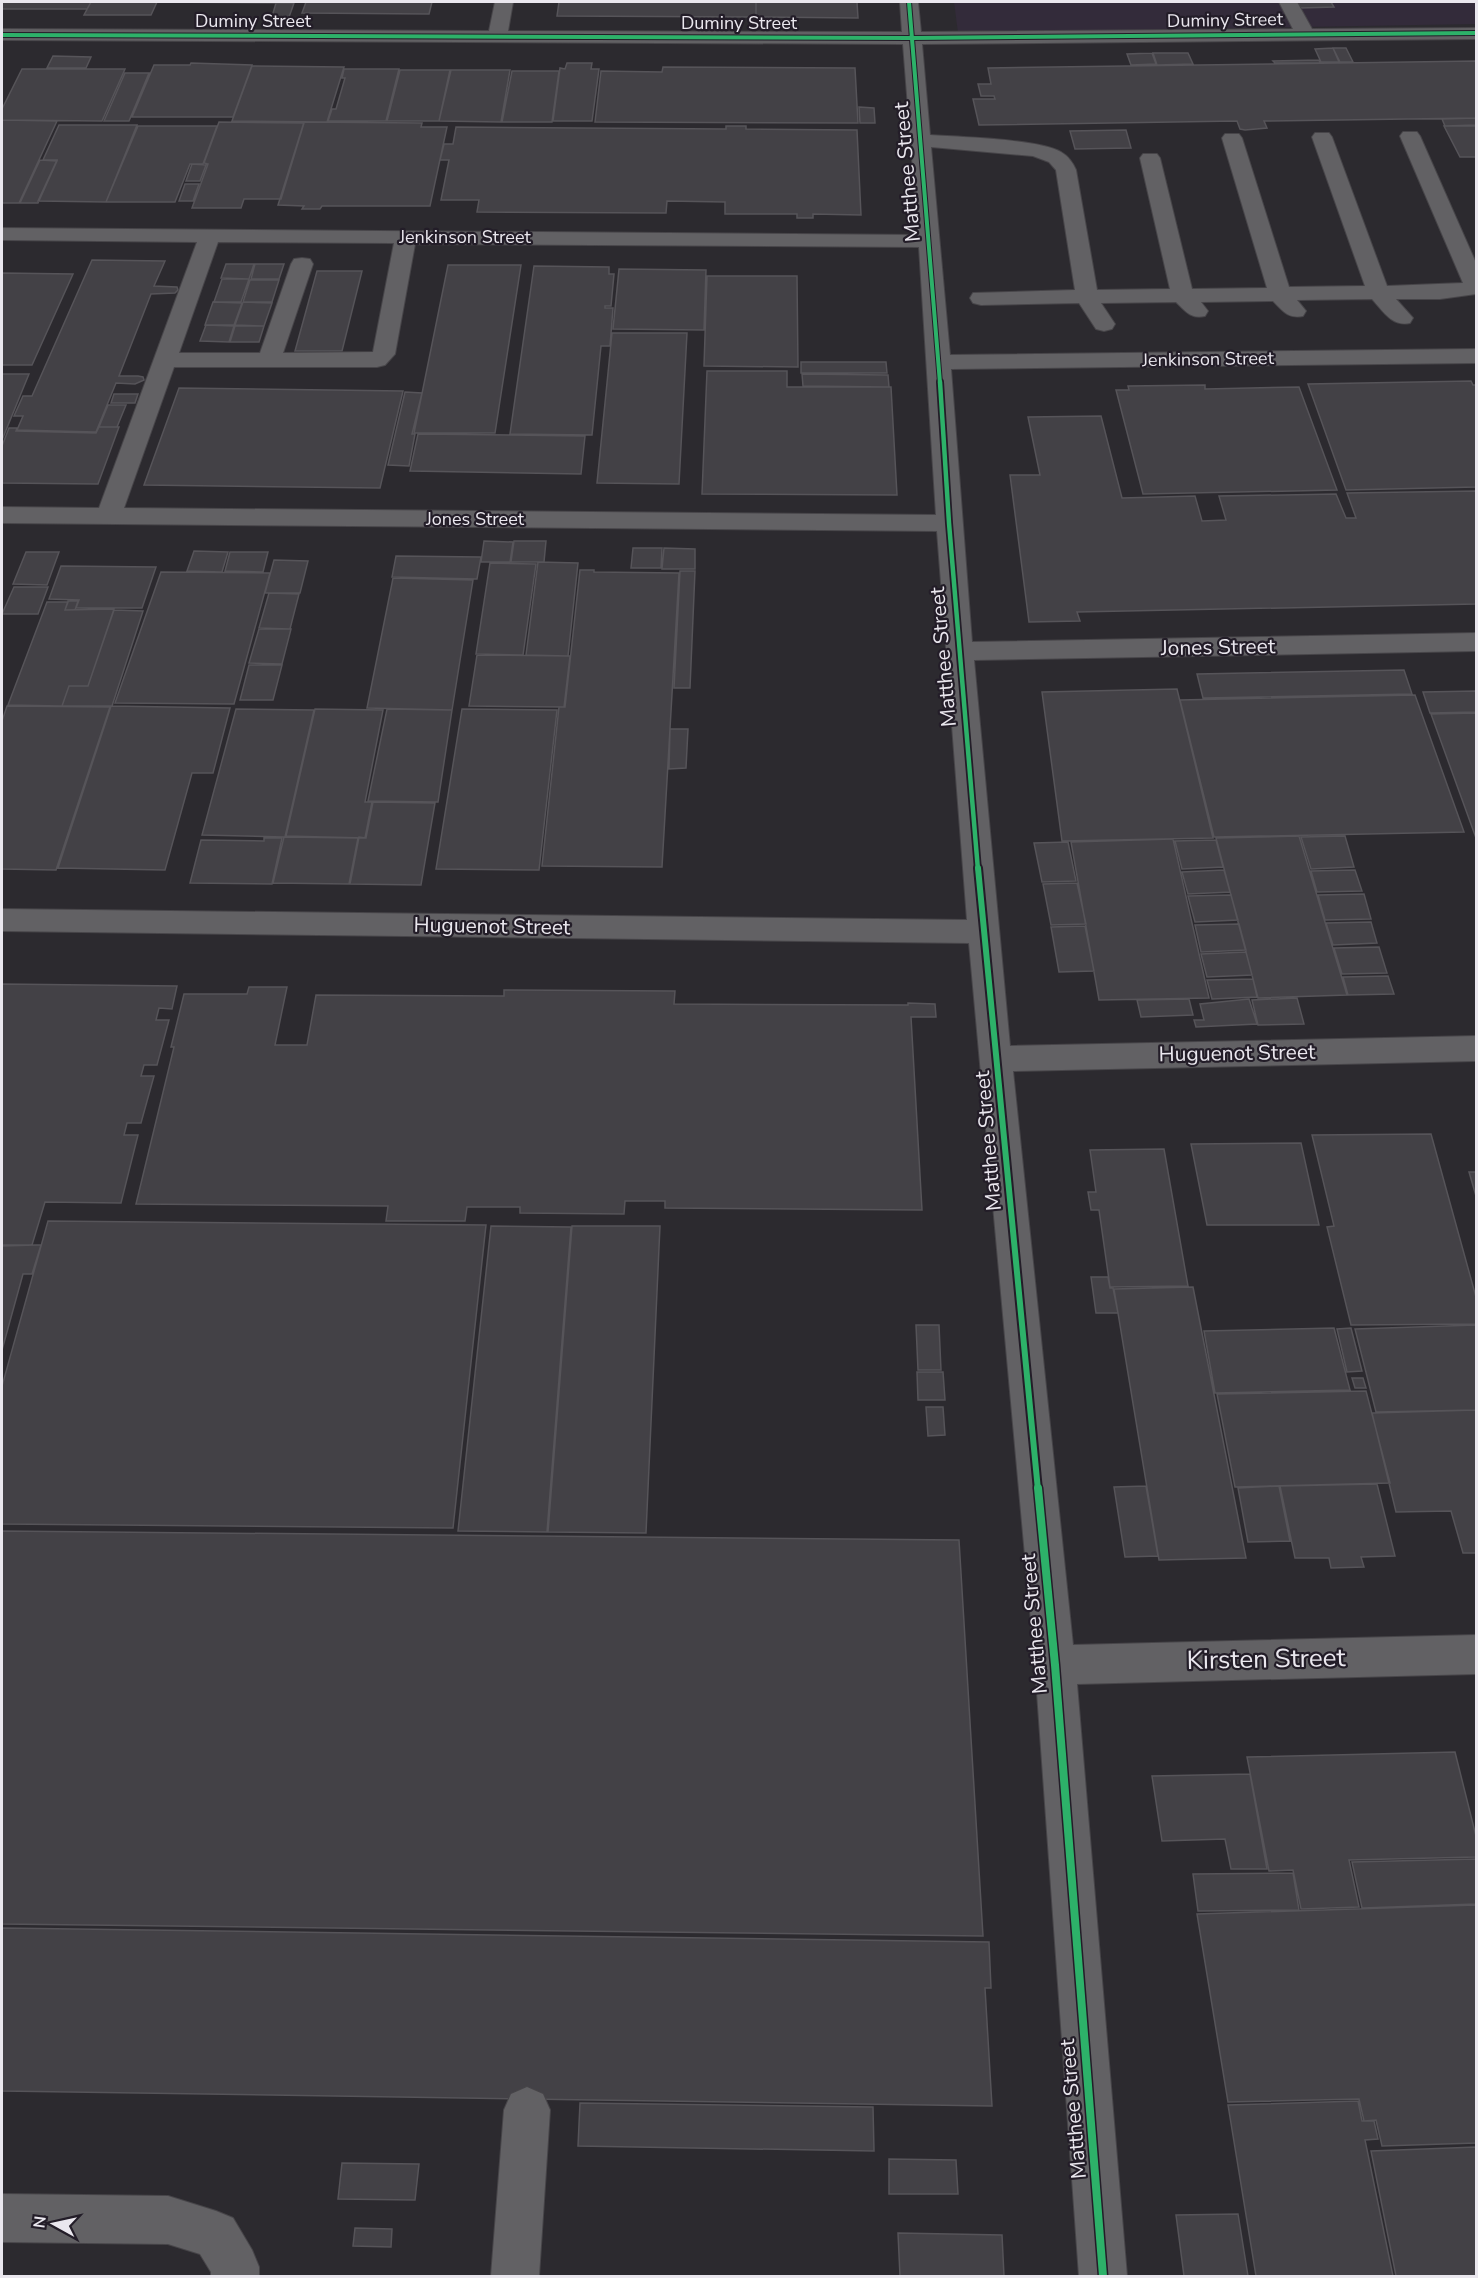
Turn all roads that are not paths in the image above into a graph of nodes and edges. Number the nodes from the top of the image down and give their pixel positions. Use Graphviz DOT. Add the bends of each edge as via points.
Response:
graph roads {
  1 [pos="504,2"];
  2 [pos="909,2"];
  3 [pos="1288,2"];
  4 [pos="1476,33"];
  5 [pos="1305,34"];
  6 [pos="2,35"];
  7 [pos="497,38"];
  8 [pos="912,38"];
  9 [pos="1410,136"];
  10 [pos="1322,137"];
  11 [pos="1232,138"];
  12 [pos="921,140"];
  13 [pos="1150,158"];
  14 [pos="2,234"];
  15 [pos="210,235"];
  16 [pos="406,237"];
  17 [pos="929,241"];
  18 [pos="302,264"];
  19 [pos="1476,288"];
  20 [pos="1379,294"];
  21 [pos="1280,295"];
  22 [pos="1184,296"];
  23 [pos="981,298"];
  24 [pos="1087,298"];
  25 [pos="1202,316"];
  26 [pos="1300,317"];
  27 [pos="1402,318"];
  28 [pos="1104,324"];
  29 [pos="1476,356"];
  30 [pos="165,360"];
  31 [pos="269,360"];
  32 [pos="939,362"];
  33 [pos="2,515"];
  34 [pos="109,516"];
  35 [pos="949,523"];
  36 [pos="1476,642"];
  37 [pos="959,651"];
  38 [pos="2,920"];
  39 [pos="983,932"];
  40 [pos="1476,1048"];
  41 [pos="997,1059"];
  42 [pos="1476,1654"];
  43 [pos="1055,1665"];
  44 [pos="527,2110"];
  45 [pos="2,2218"];
  46 [pos="235,2277"];
  47 [pos="515,2277"];
  48 [pos="1103,2277"];
  1 -- 7 [label="street"];
  2 -- 8 [label="street, Matthee Street"];
  3 -- 5 [label="street"];
  4 -- 5 [label="street, Duminy Street"];
  5 -- 8 [label="street, Duminy Street" via="1274,27"];
  6 -- 7 [label="street, Duminy Street"];
  7 -- 8 [label="street, Duminy Street"];
  8 -- 12 [label="street, Matthee Street"];
  9 -- 19 [label="street"];
  10 -- 20 [label="street"];
  11 -- 21 [label="street"];
  12 -- 17 [label="street, Matthee Street"];
  12 -- 24 [label="street" via="1033,150 1060,159 1066,170"];
  13 -- 22 [label="street"];
  14 -- 15 [label="street, Jenkinson Street"];
  15 -- 16 [label="street, Jenkinson Street"];
  15 -- 30 [label="street"];
  16 -- 17 [label="street, Jenkinson Street"];
  16 -- 31 [label="street" via="384,354 378,360"];
  17 -- 32 [label="street, Matthee Street"];
  18 -- 31 [label="street"];
  19 -- 20 [label="street"];
  20 -- 21 [label="street"];
  20 -- 27 [label="street"];
  21 -- 22 [label="street"];
  21 -- 26 [label="street"];
  22 -- 24 [label="street"];
  22 -- 25 [label="street"];
  23 -- 24 [label="street"];
  24 -- 28 [label="street"];
  29 -- 32 [label="street, Jenkinson Street"];
  30 -- 31 [label="street"];
  30 -- 34 [label="street"];
  32 -- 35 [label="street, Matthee Street"];
  33 -- 34 [label="street, Jones Street"];
  34 -- 35 [label="street, Jones Street"];
  35 -- 37 [label="street, Matthee Street"];
  36 -- 37 [label="street, Jones Street"];
  37 -- 39 [label="street, Matthee Street"];
  38 -- 39 [label="street, Huguenot Street"];
  39 -- 41 [label="street, Matthee Street"];
  40 -- 41 [label="street, Huguenot Street"];
  41 -- 43 [label="street, Matthee Street"];
  42 -- 43 [label="street, Kirsten Street"];
  43 -- 48 [label="street, Matthee Street"];
  44 -- 47 [label="street"];
  45 -- 46 [label="street" via="168,2220 216,2235 236,2267"];
}
